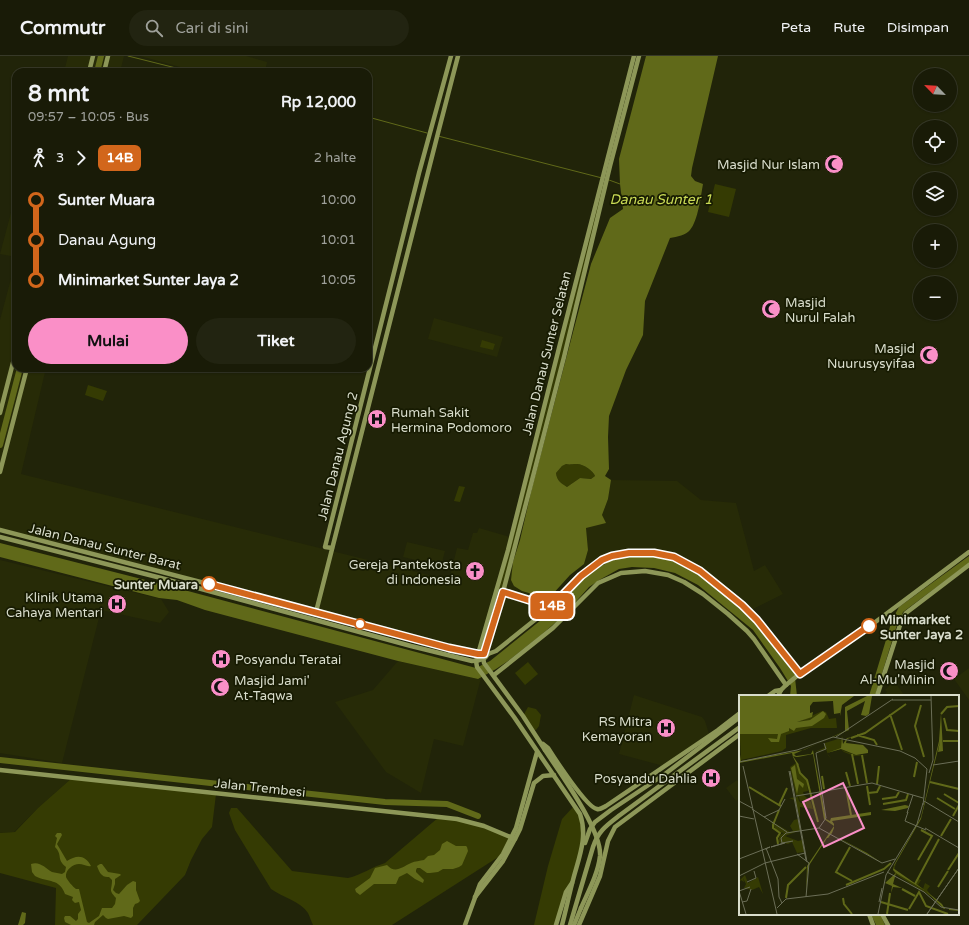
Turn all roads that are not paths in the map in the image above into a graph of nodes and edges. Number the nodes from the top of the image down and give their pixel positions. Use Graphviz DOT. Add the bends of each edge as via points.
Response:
graph roads {
  1 [pos="93,56"];
  2 [pos="108,56"];
  3 [pos="451,56"];
  4 [pos="458,56"];
  5 [pos="634,56"];
  6 [pos="638,56"];
  7 [pos="90,68"];
  8 [pos="105,68"];
  9 [pos="605,179"];
  10 [pos="372,361"];
  11 [pos="12,366"];
  12 [pos="26,372"];
  13 [pos="369,372"];
  14 [pos="0,413"];
  15 [pos="0,472"];
  16 [pos="0,530"];
  17 [pos="0,537"];
  18 [pos="333,546"];
  19 [pos="969,552"];
  20 [pos="969,566"];
  21 [pos="898,605"];
  22 [pos="316,612"];
  23 [pos="905,612"];
  24 [pos="478,654"];
  25 [pos="486,654"];
  26 [pos="484,662"];
  27 [pos="477,664"];
  28 [pos="492,674"];
  29 [pos="798,675"];
  30 [pos="787,684"];
  31 [pos="781,690"];
  32 [pos="769,695"];
  33 [pos="778,695"];
  34 [pos="877,695"];
  35 [pos="739,715"];
  36 [pos="739,718"];
  37 [pos="739,728"];
  38 [pos="719,732"];
  39 [pos="739,735"];
  40 [pos="728,736"];
  41 [pos="538,740"];
  42 [pos="725,745"];
  43 [pos="537,752"];
  44 [pos="666,766"];
  45 [pos="0,770"];
  46 [pos="665,774"];
  47 [pos="554,775"];
  48 [pos="669,783"];
  49 [pos="641,790"];
  50 [pos="646,796"];
  51 [pos="584,798"];
  52 [pos="615,800"];
  53 [pos="622,802"];
  54 [pos="574,806"];
  55 [pos="601,809"];
  56 [pos="604,816"];
  57 [pos="605,827"];
  58 [pos="514,838"];
  59 [pos="582,850"];
  60 [pos="572,882"];
  61 [pos="579,915"];
  62 [pos="869,915"];
  63 [pos="883,915"];
  64 [pos="465,925"];
  65 [pos="556,925"];
  66 [pos="562,925"];
  67 [pos="570,925"];
  68 [pos="574,925"];
  69 [pos="578,925"];
  70 [pos="873,925"];
  71 [pos="888,925"];
  1 -- 7 [label="street"];
  2 -- 8 [label="street"];
  3 -- 10 [label="street, Jalan Danau Agung 2"];
  4 -- 18 [label="street, Jalan Danau Agung 2"];
  5 -- 9 [label="street, Jalan Danau Sunter Selatan"];
  6 -- 9 [label="street, Jalan Danau Sunter Selatan"];
  9 -- 24 [label="street, Jalan Danau Sunter Selatan" via="508,550"];
  9 -- 25 [label="street, Jalan Danau Sunter Selatan" via="567,346"];
  11 -- 14 [label="street"];
  12 -- 15 [label="street"];
  13 -- 18 [label="street, Jalan Danau Agung 2" via="325,547"];
  16 -- 22 [label="street, Jalan Danau Sunter Barat"];
  17 -- 27 [label="street, Jalan Danau Sunter Barat"];
  18 -- 22 [label="street, Jalan Danau Agung 2"];
  19 -- 21 [label="street"];
  20 -- 23 [label="street"];
  21 -- 23 [label="street"];
  21 -- 29 [label="street"];
  22 -- 24 [label="street, Jalan Danau Sunter Barat"];
  23 -- 34 [label="street"];
  24 -- 25 [label="street, Jalan Danau Sunter Barat"];
  24 -- 27 [label="street, Jalan Danau Sunter Selatan"];
  25 -- 26 [label="street, Jalan Danau Sunter Selatan"];
  25 -- 29 [label="street" via="496,651 551,607 588,570 612,556 624,553 654,553 684,561 705,575 757,620"];
  26 -- 27 [label="street, Jalan Danau Sunter Barat"];
  26 -- 28 [label="street"];
  27 -- 43 [label="street"];
  28 -- 30 [label="street" via="553,628 598,584 621,573 644,571 668,575 704,594 750,635"];
  28 -- 41 [label="street"];
  29 -- 30 [label="street"];
  30 -- 31 [label="street"];
  31 -- 32 [label="street"];
  31 -- 33 [label="street"];
  35 -- 38 [label="street"];
  36 -- 38 [label="street"];
  37 -- 40 [label="street"];
  38 -- 44 [label="street"];
  38 -- 46 [label="street"];
  39 -- 42 [label="street"];
  40 -- 42 [label="street"];
  40 -- 48 [label="street"];
  41 -- 51 [label="street" via="548,748"];
  41 -- 61 [label="street, bridge" via="589,820 598,844 600,855 597,870"];
  42 -- 48 [label="street"];
  43 -- 47 [label="street"];
  43 -- 58 [label="street"];
  44 -- 46 [label="street"];
  44 -- 52 [label="street"];
  45 -- 58 [label="street, Jalan Trembesi" via="457,819"];
  46 -- 49 [label="street"];
  47 -- 54 [label="street"];
  47 -- 58 [label="street" via="543,776 534,783 520,829"];
  48 -- 50 [label="street"];
  48 -- 69 [label="street" via="615,827 608,841 600,876"];
  49 -- 50 [label="street"];
  49 -- 53 [label="street"];
  50 -- 57 [label="street"];
  51 -- 54 [label="street" via="581,806"];
  51 -- 55 [label="street" via="594,808"];
  52 -- 53 [label="street"];
  52 -- 55 [label="street"];
  53 -- 56 [label="street"];
  54 -- 59 [label="street" via="583,824"];
  55 -- 56 [label="street"];
  56 -- 57 [label="street"];
  56 -- 59 [label="street" via="590,829"];
  57 -- 67 [label="street" via="596,838"];
  58 -- 64 [label="street" via="503,861 474,898"];
  59 -- 60 [label="street"];
  60 -- 65 [label="street" via="566,892"];
  60 -- 66 [label="street"];
  61 -- 68 [label="street"];
  61 -- 69 [label="street"];
  62 -- 70 [label="street"];
  63 -- 71 [label="street"];
}
